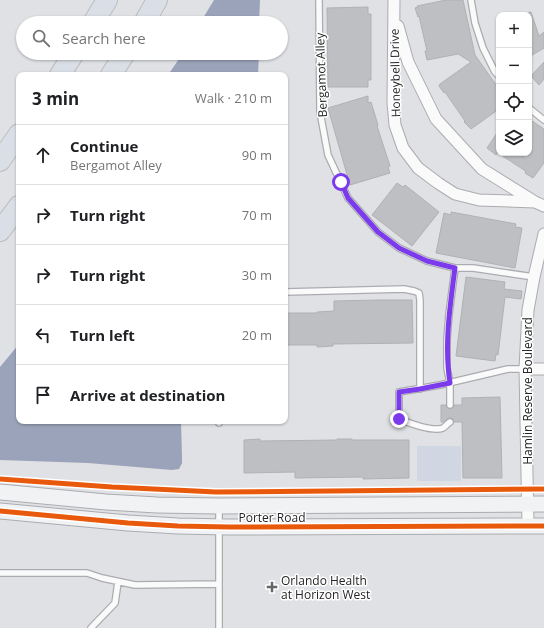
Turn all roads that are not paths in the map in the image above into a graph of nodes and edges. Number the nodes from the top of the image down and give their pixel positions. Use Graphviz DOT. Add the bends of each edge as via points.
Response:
graph roads {
  1 [pos="107,0"];
  2 [pos="157,0"];
  3 [pos="319,0"];
  4 [pos="394,0"];
  5 [pos="471,0"];
  6 [pos="394,14"];
  7 [pos="97,16"];
  8 [pos="148,16"];
  9 [pos="70,60"];
  10 [pos="121,60"];
  11 [pos="62,72"];
  12 [pos="113,72"];
  13 [pos="496,73"];
  14 [pos="532,110"];
  15 [pos="544,120"];
  16 [pos="16,138"];
  17 [pos="0,161"];
  18 [pos="540,204"];
  19 [pos="16,210"];
  20 [pos="0,230"];
  21 [pos="544,234"];
  22 [pos="455,268"];
  23 [pos="534,277"];
  24 [pos="288,292"];
  25 [pos="525,369"];
  26 [pos="544,369"];
  27 [pos="450,383"];
  28 [pos="420,389"];
  29 [pos="450,405"];
  30 [pos="450,422"];
  31 [pos="0,492"];
  32 [pos="97,501"];
  33 [pos="0,502"];
  34 [pos="528,504"];
  35 [pos="544,504"];
  36 [pos="219,506"];
  37 [pos="0,512"];
  38 [pos="528,526"];
  39 [pos="544,526"];
  40 [pos="220,527"];
  41 [pos="0,573"];
  42 [pos="118,582"];
  43 [pos="219,584"];
  44 [pos="90,628"];
  45 [pos="220,628"];
  1 -- 7 [label="highway"];
  2 -- 8 [label="highway"];
  3 -- 22 [label="lane, Bergamot Alley" via="320,112 328,155 348,198 378,232 399,248 427,261"];
  4 -- 6 [label="street, Honeybell Drive"];
  5 -- 13 [label="lane" via="483,48"];
  6 -- 18 [label="street, Honeybell Drive" via="408,62 436,119 482,169"];
  6 -- 18 [label="street, Honeybell Drive" via="395,125 403,148 414,163 438,184 455,194 479,200"];
  9 -- 11 [label="highway"];
  10 -- 12 [label="highway"];
  14 -- 15 [label="lane"];
  16 -- 17 [label="highway"];
  19 -- 20 [label="highway"];
  21 -- 23 [label="street, Hamlin Reserve Boulevard"];
  22 -- 23 [label="lane, Bergamot Alley" via="473,268"];
  22 -- 27 [label="lane" via="447,339"];
  23 -- 25 [label="street, Hamlin Reserve Boulevard" via="528,310"];
  24 -- 28 [label="lane" via="404,289 419,294"];
  25 -- 26 [label="street"];
  25 -- 27 [label="lane" via="508,369"];
  25 -- 34 [label="street, Hamlin Reserve Boulevard"];
  27 -- 28 [label="lane"];
  27 -- 29 [label="lane"];
  28 -- 30 [label="lane" via="399,392 399,419 431,429 443,428"];
  31 -- 32 [label="street, Porter Road"];
  32 -- 33 [label="street" via="76,506"];
  32 -- 36 [label="street, Porter Road"];
  34 -- 35 [label="street, Porter Road"];
  34 -- 36 [label="street, Porter Road"];
  34 -- 38 [label="street, Hamlin Reserve Boulevard"];
  36 -- 40 [label="lane"];
  37 -- 40 [label="street, Porter Road" via="128,523"];
  38 -- 39 [label="street, Porter Road"];
  38 -- 40 [label="street, Porter Road"];
  40 -- 43 [label="lane"];
  41 -- 42 [label="lane" via="87,573"];
  42 -- 43 [label="lane"];
  42 -- 44 [label="lane" via="115,603"];
  43 -- 45 [label="lane"];
}
